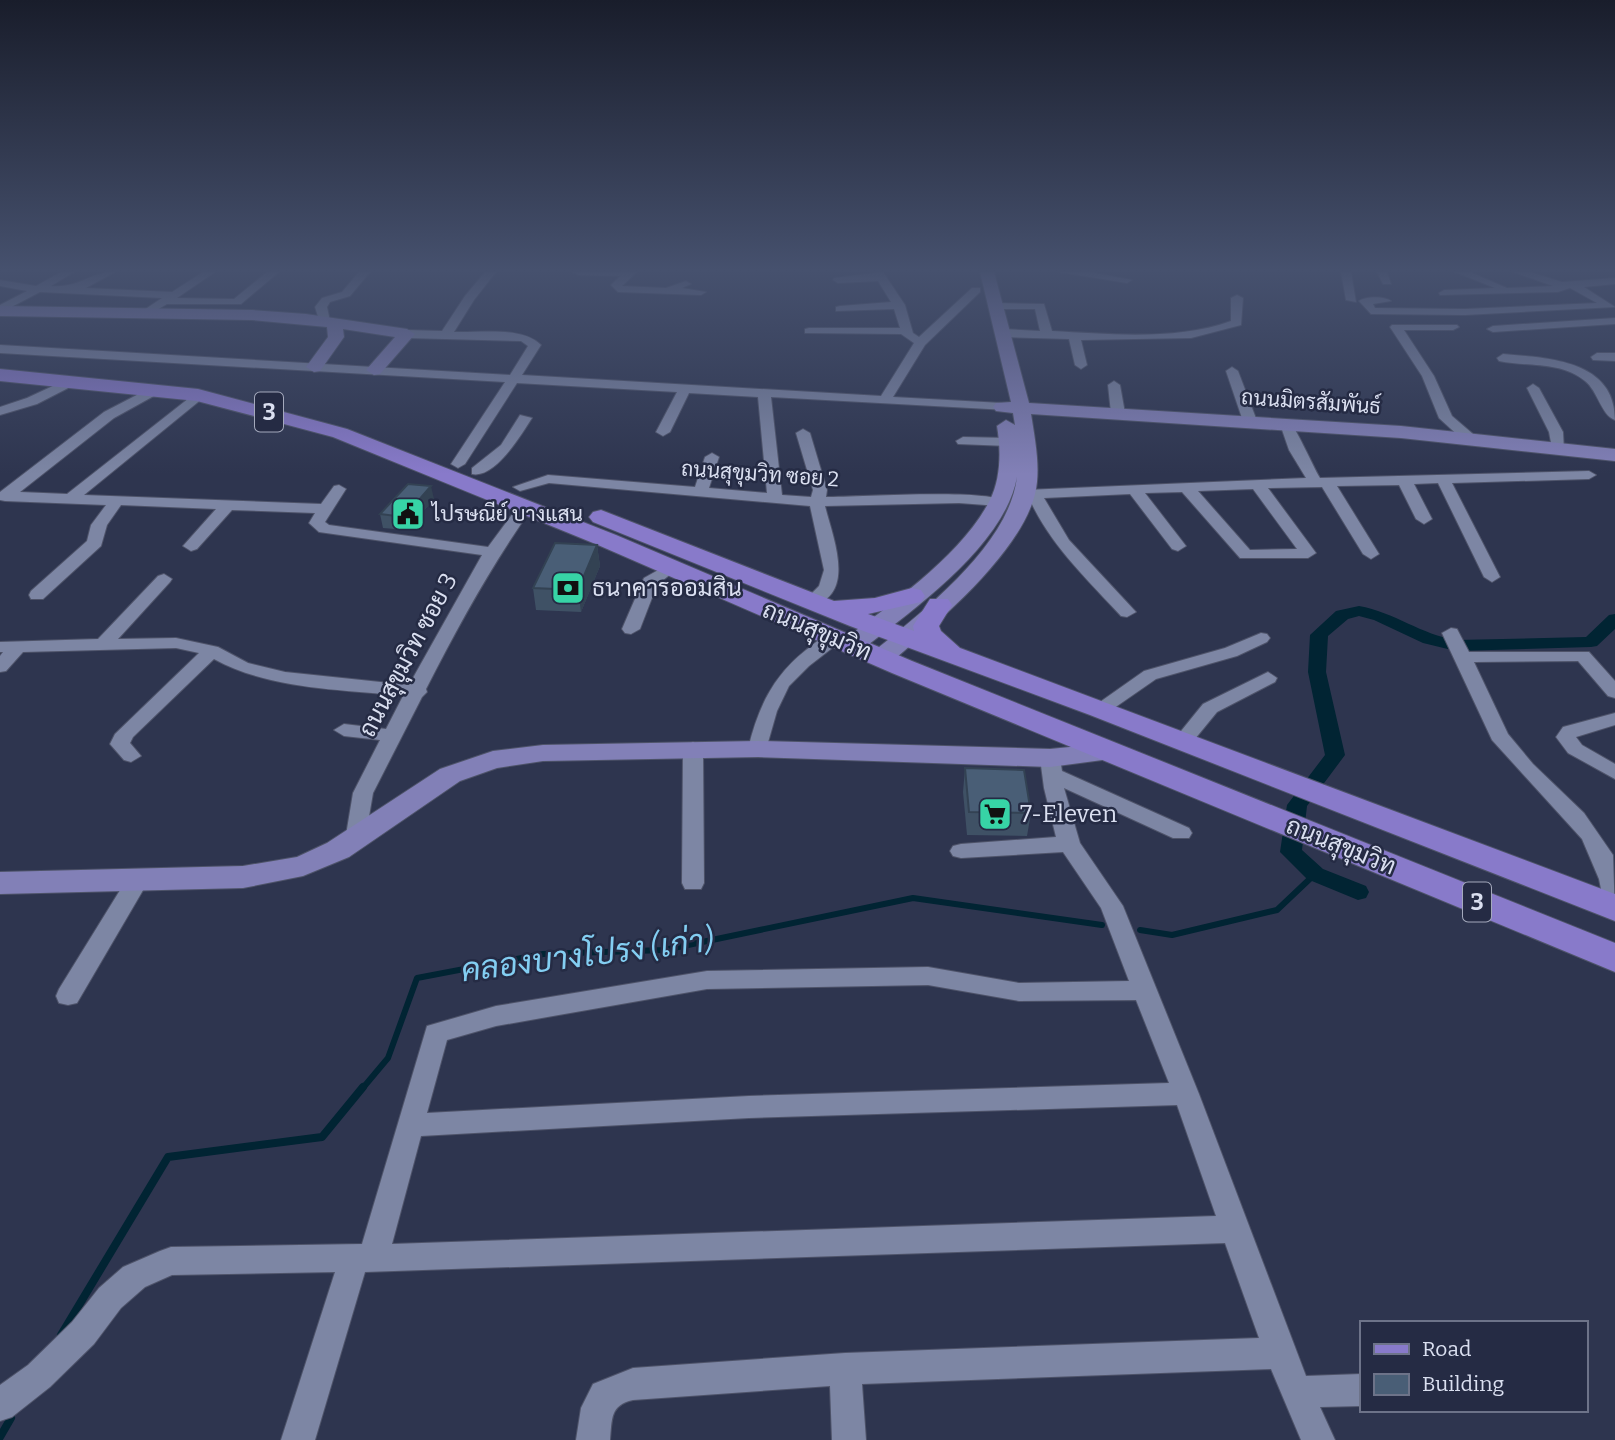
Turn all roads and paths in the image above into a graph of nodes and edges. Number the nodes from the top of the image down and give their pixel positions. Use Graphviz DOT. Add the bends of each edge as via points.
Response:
graph roads {
  1 [pos="334,339"];
  2 [pos="402,339"];
  3 [pos="506,339"];
  4 [pos="916,339"];
  5 [pos="924,339"];
  6 [pos="1003,339"];
  7 [pos="1075,339"];
  8 [pos="1125,339"];
  9 [pos="1404,339"];
  10 [pos="920,343"];
  11 [pos="0,349"];
  12 [pos="1142,350"];
  13 [pos="1597,357"];
  14 [pos="1503,358"];
  15 [pos="1615,358"];
  16 [pos="1081,365"];
  17 [pos="314,367"];
  18 [pos="0,368"];
  19 [pos="374,370"];
  20 [pos="1233,371"];
  21 [pos="0,375"];
  22 [pos="514,378"];
  23 [pos="70,382"];
  24 [pos="1114,385"];
  25 [pos="685,387"];
  26 [pos="1533,388"];
  27 [pos="156,389"];
  28 [pos="764,392"];
  29 [pos="198,395"];
  30 [pos="885,400"];
  31 [pos="1007,403"];
  32 [pos="0,411"];
  33 [pos="1118,413"];
  34 [pos="1615,416"];
  35 [pos="526,418"];
  36 [pos="1250,421"];
  37 [pos="1287,424"];
  38 [pos="663,432"];
  39 [pos="803,433"];
  40 [pos="1468,437"];
  41 [pos="963,441"];
  42 [pos="1008,442"];
  43 [pos="1564,448"];
  44 [pos="1615,455"];
  45 [pos="712,457"];
  46 [pos="468,468"];
  47 [pos="1442,478"];
  48 [pos="1404,479"];
  49 [pos="1321,482"];
  50 [pos="1257,484"];
  51 [pos="1186,487"];
  52 [pos="340,489"];
  53 [pos="1135,490"];
  54 [pos="701,491"];
  55 [pos="1030,495"];
  56 [pos="2,497"];
  57 [pos="522,497"];
  58 [pos="775,498"];
  59 [pos="70,499"];
  60 [pos="117,500"];
  61 [pos="817,502"];
  62 [pos="999,502"];
  63 [pos="229,504"];
  64 [pos="325,509"];
  65 [pos="1424,519"];
  66 [pos="191,546"];
  67 [pos="1178,546"];
  68 [pos="492,552"];
  69 [pos="1371,554"];
  70 [pos="669,569"];
  71 [pos="1492,577"];
  72 [pos="164,579"];
  73 [pos="37,595"];
  74 [pos="912,596"];
  75 [pos="821,603"];
  76 [pos="939,605"];
  77 [pos="1127,612"];
  78 [pos="877,626"];
  79 [pos="631,629"];
  80 [pos="906,637"];
  81 [pos="1261,638"];
  82 [pos="105,642"];
  83 [pos="843,642"];
  84 [pos="9,646"];
  85 [pos="212,652"];
  86 [pos="952,654"];
  87 [pos="881,658"];
  88 [pos="0,667"];
  89 [pos="1268,678"];
  90 [pos="418,692"];
  91 [pos="1615,692"];
  92 [pos="1100,709"];
  93 [pos="1615,719"];
  94 [pos="344,730"];
  95 [pos="394,736"];
  96 [pos="1183,741"];
  97 [pos="693,748"];
  98 [pos="758,749"];
  99 [pos="1110,751"];
  100 [pos="131,756"];
  101 [pos="1051,766"];
  102 [pos="1615,773"];
  103 [pos="1181,833"];
  104 [pos="357,835"];
  105 [pos="1069,844"];
  106 [pos="961,851"];
  107 [pos="138,880"];
  108 [pos="0,883"];
  109 [pos="694,883"];
  110 [pos="1615,908"];
  111 [pos="1615,958"];
  112 [pos="1145,990"];
  113 [pos="68,996"];
  114 [pos="1186,1094"];
  115 [pos="411,1125"];
  116 [pos="1233,1228"];
  117 [pos="363,1259"];
  118 [pos="1280,1353"];
  119 [pos="845,1369"];
  120 [pos="1360,1390"];
  121 [pos="1298,1392"];
  122 [pos="0,1405"];
  123 [pos="298,1440"];
  124 [pos="593,1440"];
  125 [pos="849,1440"];
  126 [pos="1318,1440"];
  1 -- 17 [label="street"];
  2 -- 19 [label="street"];
  3 -- 22 [label="street" via="535,345"];
  4 -- 10 [label="street"];
  5 -- 10 [label="street"];
  6 -- 31 [label="street"];
  7 -- 16 [label="street"];
  8 -- 12 [label="street"];
  9 -- 40 [label="street" via="1428,376 1446,418"];
  10 -- 30 [label="street"];
  11 -- 17 [label="street"];
  13 -- 15 [label="street"];
  14 -- 34 [label="street" via="1555,364 1583,373 1597,384"];
  17 -- 19 [label="street"];
  18 -- 46 [label="main road, ถนนสุขุมวิท / 3" via="179,384 249,396 354,426"];
  19 -- 22 [label="street"];
  20 -- 36 [label="street"];
  21 -- 23 [label="main road, ถนนสุขุมวิท / 3"];
  22 -- 25 [label="street"];
  22 -- 46 [label="street"];
  23 -- 27 [label="main road, ถนนสุขุมวิท / 3"];
  23 -- 32 [label="street"];
  24 -- 33 [label="street"];
  25 -- 28 [label="street"];
  25 -- 38 [label="street"];
  26 -- 43 [label="street"];
  27 -- 29 [label="main road, ถนนสุขุมวิท / 3"];
  27 -- 56 [label="street" via="109,415"];
  28 -- 30 [label="street"];
  28 -- 58 [label="street"];
  29 -- 57 [label="main road, ถนนสุขุมวิท / 3" via="340,433"];
  29 -- 59 [label="street"];
  30 -- 31 [label="street"];
  31 -- 33 [label="street, ถนนมิตรสัมพันธ์"];
  31 -- 42 [label="street"];
  31 -- 55 [label="street" via="1025,433"];
  33 -- 36 [label="street, ถนนมิตรสัมพันธ์"];
  35 -- 46 [label="street" via="506,448"];
  36 -- 37 [label="street, ถนนมิตรสัมพันธ์"];
  37 -- 40 [label="street, ถนนมิตรสัมพันธ์"];
  37 -- 49 [label="street" via="1296,450"];
  39 -- 61 [label="street" via="820,490"];
  40 -- 43 [label="street, ถนนมิตรสัมพันธ์"];
  41 -- 42 [label="street"];
  42 -- 62 [label="street" via="1008,470"];
  43 -- 44 [label="street, ถนนมิตรสัมพันธ์"];
  43 -- 47 [label="street" via="1589,475"];
  45 -- 54 [label="street"];
  46 -- 57 [label="main road, ถนนสุขุมวิท / 3"];
  47 -- 48 [label="street"];
  47 -- 71 [label="street"];
  48 -- 49 [label="street"];
  48 -- 65 [label="street"];
  49 -- 50 [label="street"];
  49 -- 69 [label="street"];
  50 -- 51 [label="street"];
  50 -- 51 [label="street" via="1308,553 1246,555"];
  51 -- 53 [label="street"];
  52 -- 64 [label="street"];
  53 -- 55 [label="street"];
  53 -- 67 [label="street"];
  54 -- 57 [label="street, ถนนสุขุมวิท ซอย 2" via="557,479 535,481"];
  54 -- 58 [label="street, ถนนสุขุมวิท ซอย 2"];
  55 -- 76 [label="street" via="1001,538"];
  55 -- 77 [label="street" via="1062,541"];
  56 -- 59 [label="street"];
  57 -- 68 [label="street, ถนนสุขุมวิท ซอย 3"];
  57 -- 70 [label="main road, ถนนสุขุมวิท / 3"];
  57 -- 75 [label="main road, ถนนสุขุมวิท / 3"];
  58 -- 61 [label="street, ถนนสุขุมวิท ซอย 2"];
  59 -- 60 [label="street"];
  60 -- 63 [label="street"];
  60 -- 73 [label="street" via="99,525 95,543"];
  61 -- 62 [label="street, ถนนสุขุมวิท ซอย 2"];
  61 -- 75 [label="street" via="832,580"];
  62 -- 74 [label="street" via="964,547"];
  63 -- 64 [label="street"];
  63 -- 66 [label="street"];
  64 -- 68 [label="street" via="317,523 324,529"];
  68 -- 90 [label="street, ถนนสุขุมวิท ซอย 3" via="456,612"];
  70 -- 79 [label="street" via="650,582"];
  70 -- 83 [label="main road, ถนนสุขุมวิท / 3"];
  72 -- 82 [label="street"];
  74 -- 75 [label="main road" via="876,606"];
  74 -- 78 [label="street"];
  75 -- 78 [label="main road, ถนนสุขุมวิท / 3"];
  76 -- 80 [label="street"];
  76 -- 86 [label="main road" via="926,626 928,634"];
  78 -- 80 [label="main road, ถนนสุขุมวิท / 3"];
  78 -- 83 [label="street"];
  80 -- 86 [label="main road, ถนนสุขุมวิท / 3"];
  80 -- 87 [label="street"];
  81 -- 92 [label="street" via="1231,652 1150,675"];
  82 -- 84 [label="street"];
  82 -- 85 [label="street" via="176,643"];
  83 -- 87 [label="main road, ถนนสุขุมวิท / 3"];
  83 -- 98 [label="street" via="795,669 775,690 766,707"];
  84 -- 88 [label="street"];
  85 -- 90 [label="street" via="242,667 285,678"];
  85 -- 100 [label="street" via="125,734 120,744"];
  86 -- 92 [label="main road, ถนนสุขุมวิท / 3"];
  87 -- 99 [label="main road, ถนนสุขุมวิท / 3"];
  89 -- 96 [label="street" via="1210,708"];
  90 -- 95 [label="street, ถนนสุขุมวิท ซอย 3"];
  91 -- 110 [label="street" via="1583,656 1458,646 1508,747 1600,846 1612,877"];
  92 -- 96 [label="main road, ถนนสุขุมวิท / 3"];
  93 -- 102 [label="street" via="1570,731 1566,737 1575,749"];
  94 -- 95 [label="street"];
  95 -- 104 [label="street, ถนนสุขุมวิท ซอย 3" via="363,793"];
  96 -- 110 [label="main road, ถนนสุขุมวิท / 3"];
  97 -- 98 [label="street"];
  97 -- 104 [label="street" via="543,753 493,760 450,775"];
  97 -- 109 [label="street"];
  98 -- 101 [label="street"];
  99 -- 101 [label="street"];
  99 -- 111 [label="main road, ถนนสุขุมวิท / 3"];
  101 -- 103 [label="street"];
  101 -- 105 [label="street"];
  104 -- 107 [label="street" via="338,850 303,866 243,877"];
  105 -- 106 [label="street"];
  105 -- 112 [label="street" via="1112,906"];
  107 -- 108 [label="street"];
  107 -- 113 [label="street"];
  112 -- 114 [label="street"];
  112 -- 115 [label="street" via="1019,992 928,976 707,980 496,1016 436,1033"];
  114 -- 115 [label="street" via="749,1107"];
  114 -- 116 [label="street"];
  115 -- 117 [label="street"];
  116 -- 117 [label="street"];
  116 -- 118 [label="street"];
  117 -- 122 [label="street" via="172,1261 135,1277 39,1376"];
  117 -- 123 [label="street"];
  118 -- 119 [label="street"];
  118 -- 121 [label="street"];
  119 -- 124 [label="street" via="614,1387 600,1399"];
  119 -- 125 [label="street"];
  120 -- 121 [label="street"];
  121 -- 126 [label="street"];
}
